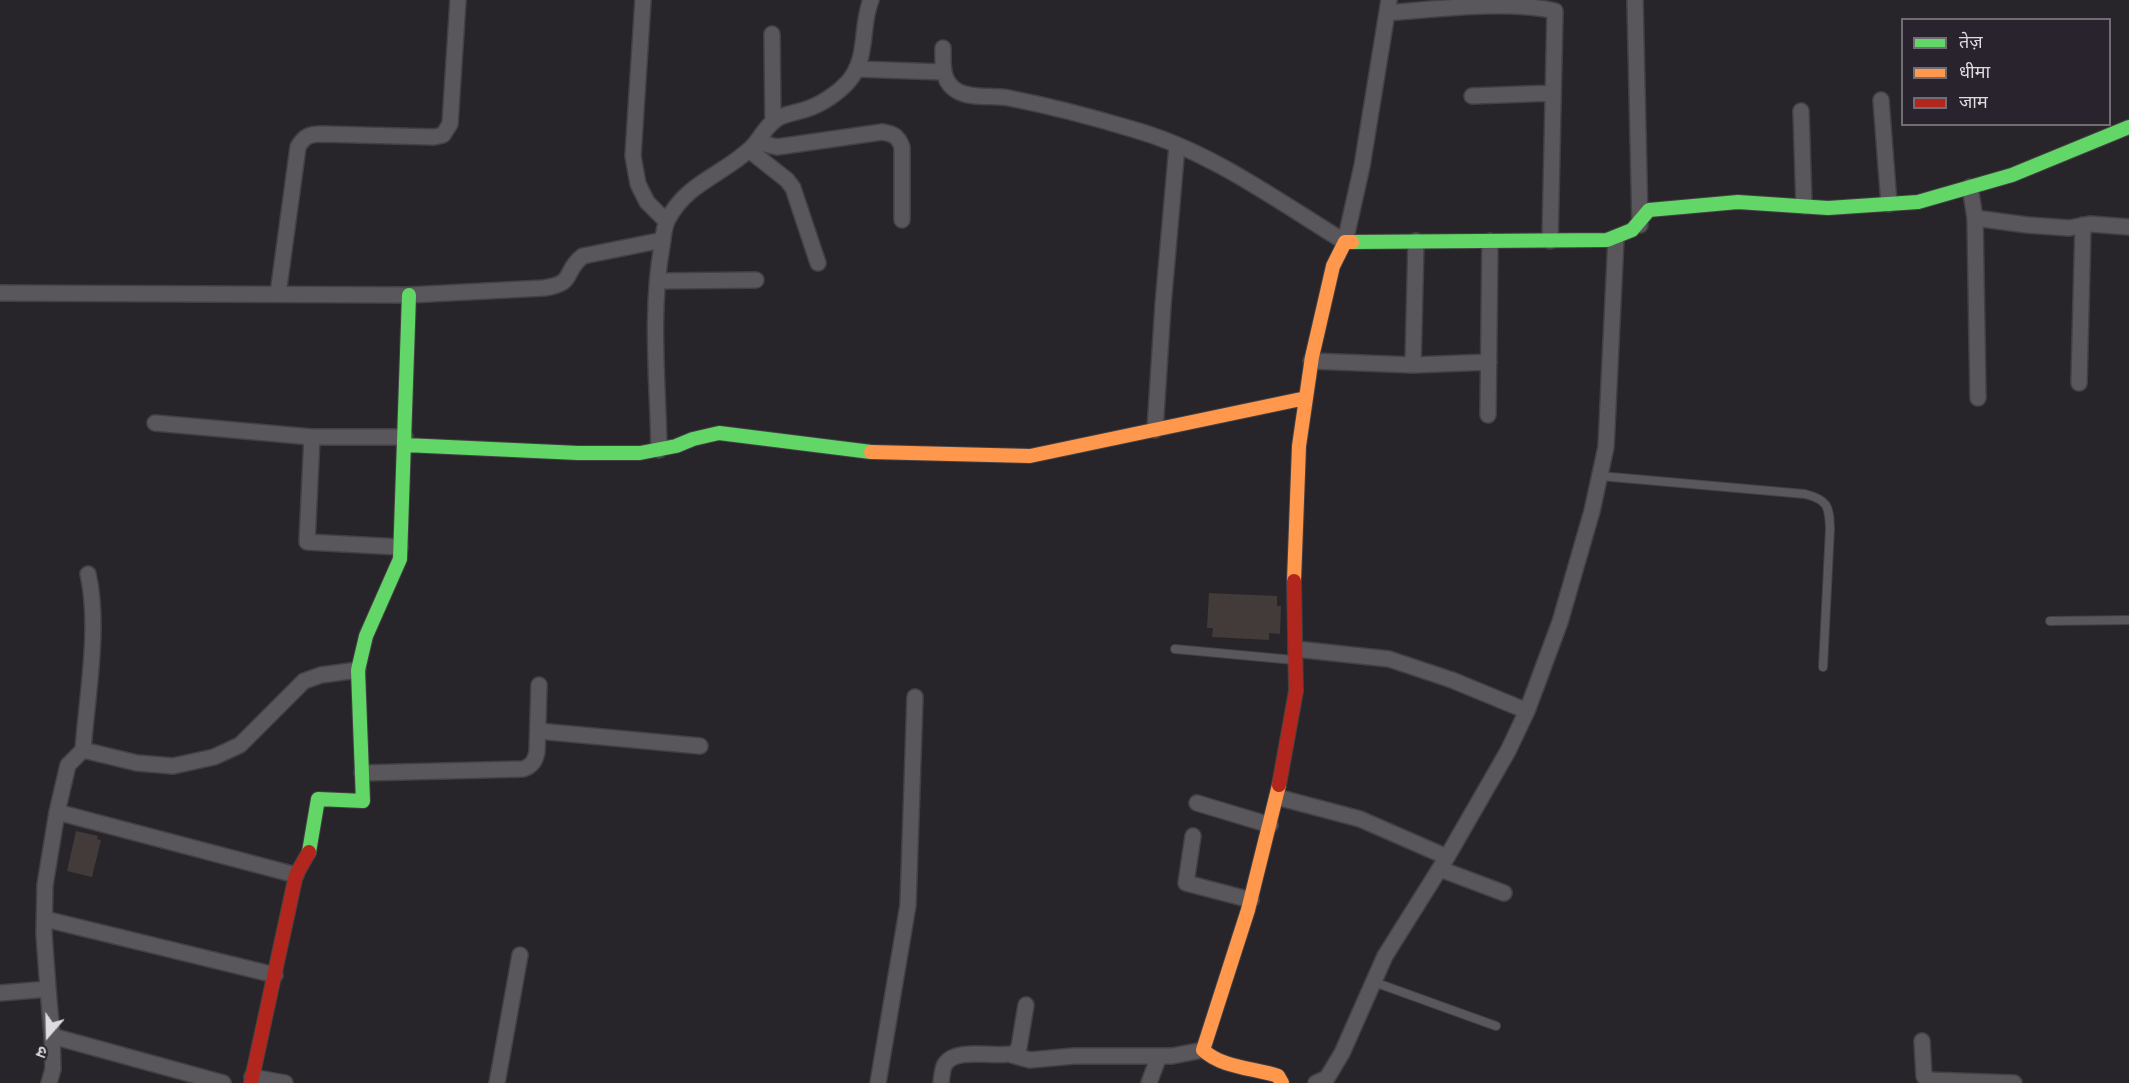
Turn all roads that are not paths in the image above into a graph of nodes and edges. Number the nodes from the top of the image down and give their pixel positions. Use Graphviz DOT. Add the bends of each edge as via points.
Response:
graph roads {
  1 [pos="458,0"];
  2 [pos="643,0"];
  3 [pos="871,0"];
  4 [pos="1635,0"];
  5 [pos="1555,5"];
  6 [pos="1388,7"];
  7 [pos="772,34"];
  8 [pos="944,48"];
  9 [pos="856,69"];
  10 [pos="943,72"];
  11 [pos="1553,93"];
  12 [pos="1472,96"];
  13 [pos="1881,100"];
  14 [pos="1801,111"];
  15 [pos="772,121"];
  16 [pos="2129,128"];
  17 [pos="753,146"];
  18 [pos="1177,146"];
  19 [pos="1970,187"];
  20 [pos="1889,204"];
  21 [pos="1804,206"];
  22 [pos="1975,218"];
  23 [pos="902,220"];
  24 [pos="666,221"];
  25 [pos="1640,225"];
  26 [pos="2083,225"];
  27 [pos="2129,227"];
  28 [pos="1616,238"];
  29 [pos="663,240"];
  30 [pos="1416,241"];
  31 [pos="1490,241"];
  32 [pos="1550,241"];
  33 [pos="1345,242"];
  34 [pos="818,263"];
  35 [pos="756,280"];
  36 [pos="658,281"];
  37 [pos="0,293"];
  38 [pos="278,294"];
  39 [pos="409,294"];
  40 [pos="1311,362"];
  41 [pos="1489,362"];
  42 [pos="1413,365"];
  43 [pos="2079,383"];
  44 [pos="1306,398"];
  45 [pos="1978,398"];
  46 [pos="1488,416"];
  47 [pos="155,423"];
  48 [pos="1155,430"];
  49 [pos="312,437"];
  50 [pos="405,441"];
  51 [pos="659,450"];
  52 [pos="1600,476"];
  53 [pos="400,547"];
  54 [pos="88,574"];
  55 [pos="2129,620"];
  56 [pos="2050,621"];
  57 [pos="1175,649"];
  58 [pos="1296,655"];
  59 [pos="1822,667"];
  60 [pos="358,670"];
  61 [pos="539,685"];
  62 [pos="915,697"];
  63 [pos="1527,711"];
  64 [pos="538,731"];
  65 [pos="700,746"];
  66 [pos="83,750"];
  67 [pos="362,773"];
  68 [pos="1277,797"];
  69 [pos="1197,802"];
  70 [pos="57,812"];
  71 [pos="1270,825"];
  72 [pos="1193,836"];
  73 [pos="1443,863"];
  74 [pos="296,875"];
  75 [pos="1504,893"];
  76 [pos="1251,900"];
  77 [pos="45,919"];
  78 [pos="520,955"];
  79 [pos="275,975"];
  80 [pos="1374,982"];
  81 [pos="48,989"];
  82 [pos="0,993"];
  83 [pos="1026,1005"];
  84 [pos="1496,1026"];
  85 [pos="52,1036"];
  86 [pos="1922,1041"];
  87 [pos="1203,1050"];
  88 [pos="1012,1054"];
  89 [pos="1159,1056"];
  90 [pos="252,1080"];
  91 [pos="49,1083"];
  92 [pos="223,1083"];
  93 [pos="285,1083"];
  94 [pos="496,1083"];
  95 [pos="878,1083"];
  96 [pos="941,1083"];
  97 [pos="1149,1083"];
  98 [pos="1282,1083"];
  99 [pos="1288,1083"];
  100 [pos="1316,1083"];
  101 [pos="2014,1083"];
  1 -- 38 [label="street" via="450,124 443,135 310,134 303,138 298,147"];
  2 -- 24 [label="street" via="633,156 638,184 647,202"];
  3 -- 9 [label="street"];
  4 -- 25 [label="street"];
  5 -- 6 [label="street"];
  5 -- 11 [label="street"];
  6 -- 33 [label="street" via="1362,166"];
  7 -- 15 [label="street"];
  8 -- 10 [label="street"];
  9 -- 10 [label="street"];
  9 -- 15 [label="street" via="834,95 809,109"];
  10 -- 18 [label="street" via="958,92 1026,101 1135,130"];
  11 -- 12 [label="street"];
  11 -- 32 [label="street"];
  13 -- 20 [label="street"];
  14 -- 21 [label="street"];
  15 -- 17 [label="street"];
  16 -- 19 [label="street" via="2012,175"];
  17 -- 23 [label="street" via="777,147 892,133 902,147"];
  17 -- 24 [label="street" via="684,196"];
  17 -- 34 [label="street" via="793,188"];
  18 -- 33 [label="street" via="1247,179"];
  18 -- 48 [label="street"];
  19 -- 20 [label="street" via="1918,202"];
  19 -- 22 [label="street"];
  20 -- 21 [label="street"];
  21 -- 25 [label="street" via="1738,202 1649,210"];
  22 -- 26 [label="street" via="2069,228"];
  22 -- 45 [label="street"];
  24 -- 29 [label="street"];
  25 -- 28 [label="street"];
  26 -- 27 [label="street"];
  26 -- 43 [label="street"];
  28 -- 32 [label="street"];
  28 -- 52 [label="street" via="1611,378"];
  29 -- 36 [label="street"];
  29 -- 39 [label="street" via="583,256 559,285"];
  30 -- 31 [label="street"];
  30 -- 33 [label="street"];
  30 -- 42 [label="street"];
  31 -- 32 [label="street"];
  31 -- 41 [label="street"];
  33 -- 40 [label="street" via="1334,266"];
  35 -- 36 [label="street"];
  36 -- 51 [label="street"];
  37 -- 38 [label="street"];
  38 -- 39 [label="street"];
  39 -- 50 [label="street"];
  40 -- 42 [label="street"];
  40 -- 44 [label="street"];
  41 -- 42 [label="street"];
  41 -- 46 [label="street"];
  44 -- 48 [label="street"];
  44 -- 58 [label="street" via="1299,446 1295,536"];
  47 -- 49 [label="street"];
  48 -- 51 [label="street" via="1030,456 873,452 719,433"];
  49 -- 50 [label="street"];
  49 -- 53 [label="street" via="307,542"];
  50 -- 51 [label="street" via="578,453"];
  50 -- 53 [label="street"];
  52 -- 59 [label="lane" via="1819,498 1829,511 1830,528"];
  52 -- 63 [label="street" via="1560,622"];
  53 -- 60 [label="street" via="400,559 366,636"];
  54 -- 66 [label="street" via="92,635"];
  55 -- 56 [label="lane"];
  57 -- 58 [label="lane"];
  58 -- 63 [label="street" via="1389,659"];
  58 -- 68 [label="street" via="1296,691"];
  60 -- 66 [label="street" via="304,681 240,745 214,757 173,766 137,763"];
  60 -- 67 [label="street"];
  61 -- 64 [label="street"];
  62 -- 95 [label="street" via="908,905"];
  63 -- 73 [label="street"];
  64 -- 65 [label="street"];
  64 -- 67 [label="street" via="535,759 523,769"];
  66 -- 70 [label="street" via="69,765"];
  67 -- 74 [label="street" via="363,801 318,799 308,856"];
  68 -- 71 [label="street"];
  68 -- 73 [label="street" via="1360,819"];
  69 -- 71 [label="street"];
  70 -- 74 [label="street"];
  70 -- 77 [label="street" via="45,885"];
  71 -- 76 [label="street"];
  72 -- 76 [label="street" via="1186,883"];
  73 -- 75 [label="street"];
  73 -- 80 [label="street" via="1385,956"];
  74 -- 79 [label="street"];
  76 -- 87 [label="street"];
  77 -- 79 [label="street"];
  77 -- 81 [label="street"];
  78 -- 94 [label="street"];
  79 -- 90 [label="street"];
  80 -- 84 [label="lane"];
  80 -- 100 [label="street" via="1328,1078"];
  81 -- 82 [label="street"];
  81 -- 85 [label="street"];
  83 -- 88 [label="street" via="1019,1047"];
  85 -- 91 [label="street" via="53,1069"];
  85 -- 92 [label="street"];
  86 -- 101 [label="street" via="1924,1076 1928,1080"];
  87 -- 89 [label="street"];
  87 -- 98 [label="street" via="1220,1060 1267,1071"];
  88 -- 89 [label="street" via="1030,1060"];
  88 -- 96 [label="street" via="953,1058 945,1064"];
  89 -- 97 [label="street"];
  90 -- 93 [label="street"];
  98 -- 99 [label="street"];
}
